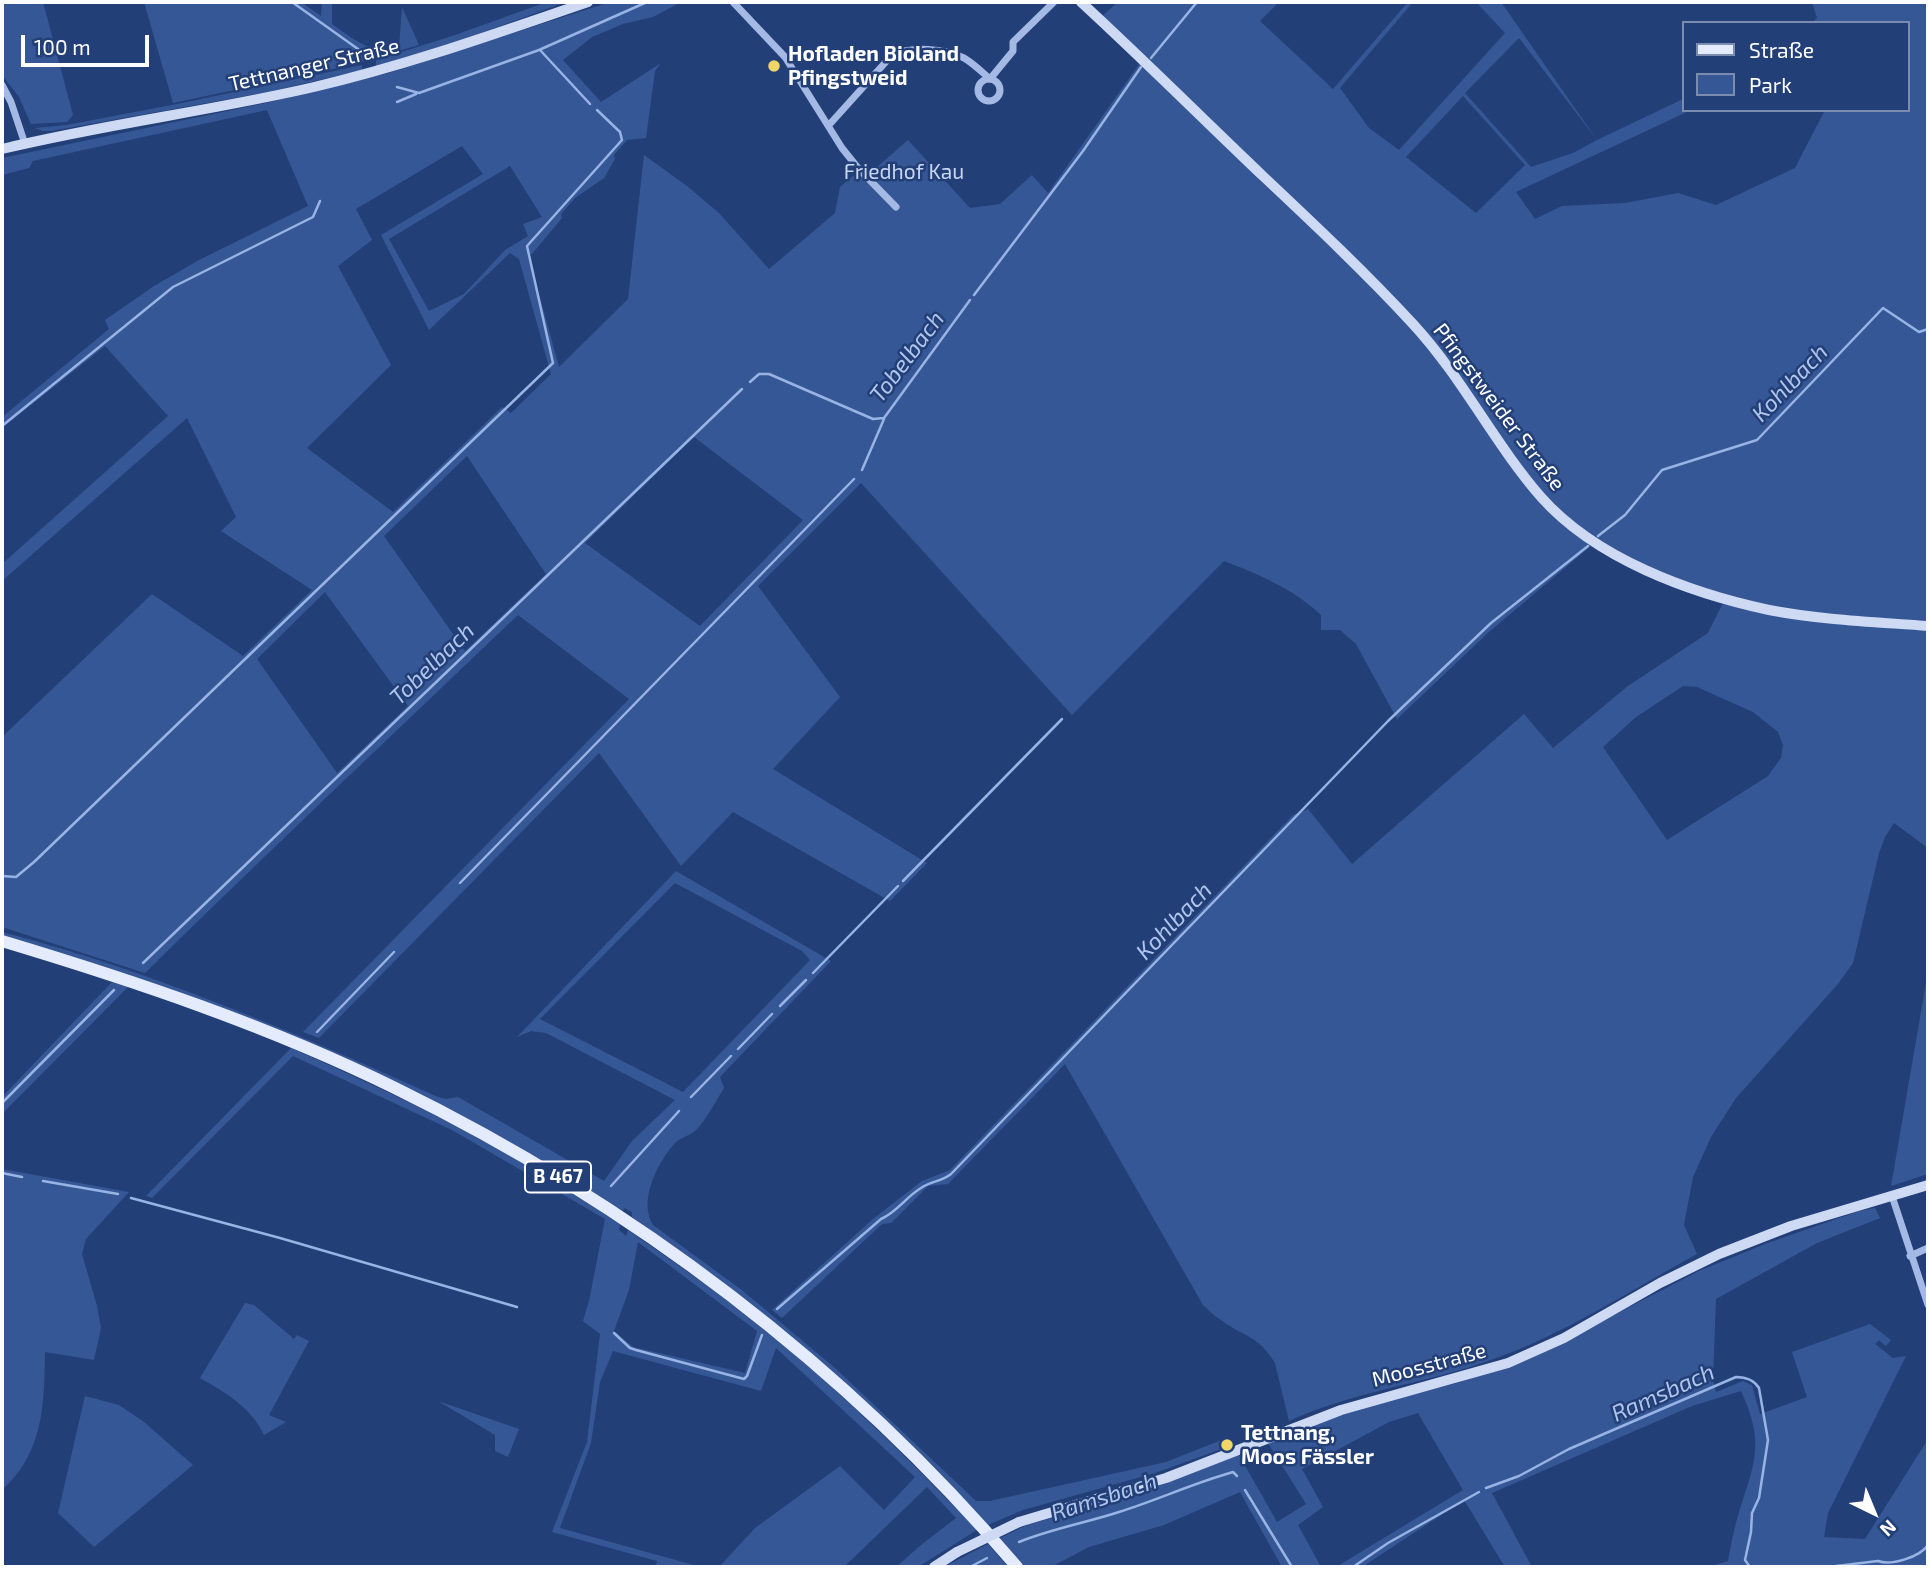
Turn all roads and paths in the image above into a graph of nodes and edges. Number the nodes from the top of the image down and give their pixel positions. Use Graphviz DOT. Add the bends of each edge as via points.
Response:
graph roads {
  1 [pos="588,2"];
  2 [pos="733,2"];
  3 [pos="1054,2"];
  4 [pos="1081,2"];
  5 [pos="2,85"];
  6 [pos="829,125"];
  7 [pos="25,144"];
  8 [pos="2,149"];
  9 [pos="896,207"];
  10 [pos="1928,626"];
  11 [pos="2,941"];
  12 [pos="1928,1185"];
  13 [pos="1892,1196"];
  14 [pos="1928,1248"];
  15 [pos="1910,1256"];
  16 [pos="1928,1306"];
  17 [pos="934,1567"];
  18 [pos="1017,1567"];
  1 -- 7 [label="street, Tettnanger Straße" via="370,73"];
  2 -- 6 [label="street" via="792,66"];
  3 -- 6 [label="street" via="1013,42 1013,51 990,79 958,56 924,50 899,52"];
  4 -- 10 [label="street, Pfingstweider Straße" via="1423,335 1561,518 1604,549 1695,589 1770,610"];
  5 -- 7 [label="street"];
  6 -- 9 [label="street" via="858,168"];
  7 -- 8 [label="street, Tettnanger Straße"];
  11 -- 18 [label="main road, B 467" via="144,986 303,1047 394,1087 561,1178 685,1261 803,1354 907,1449"];
  12 -- 13 [label="street, Moosstraße"];
  13 -- 15 [label="street"];
  13 -- 17 [label="street, Moosstraße, bridge" via="1727,1250 1508,1363 1342,1410 1184,1472 1019,1522"];
  14 -- 15 [label="street"];
  15 -- 16 [label="street"];
}
